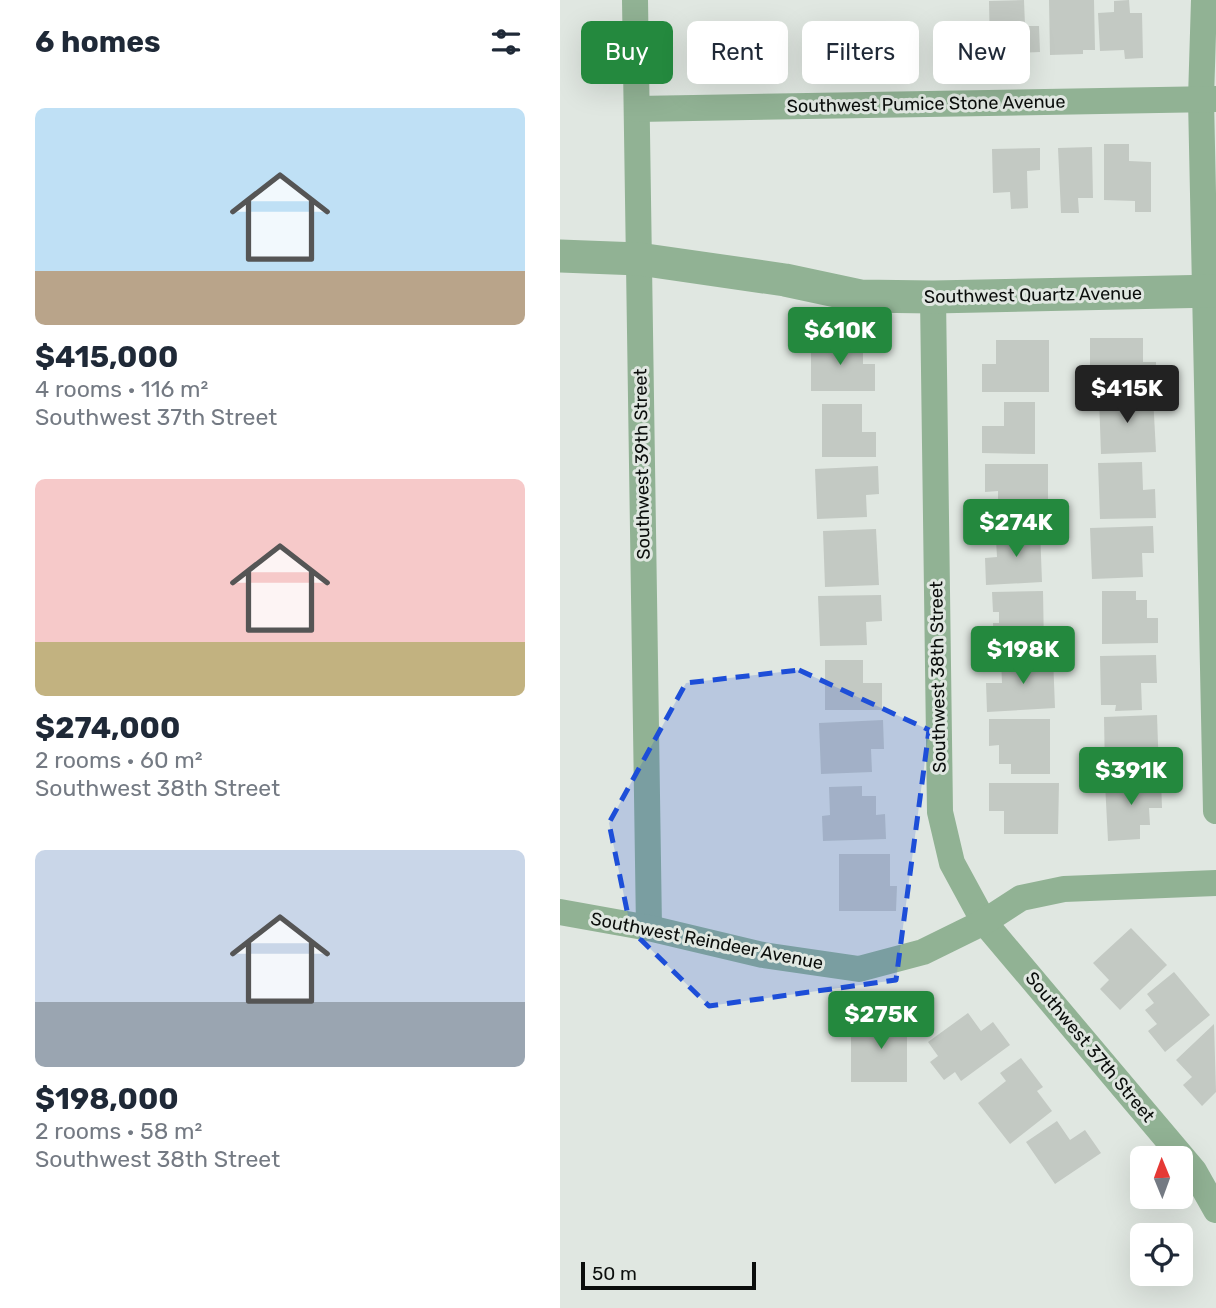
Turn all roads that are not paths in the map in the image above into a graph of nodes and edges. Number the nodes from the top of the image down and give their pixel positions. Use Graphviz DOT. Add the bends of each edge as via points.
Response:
graph roads {
  1 [pos="635,0"];
  2 [pos="1204,0"];
  3 [pos="1209,99"];
  4 [pos="637,109"];
  5 [pos="560,256"];
  6 [pos="639,259"];
  7 [pos="1211,291"];
  8 [pos="933,298"];
  9 [pos="1216,811"];
  10 [pos="1216,883"];
  11 [pos="560,912"];
  12 [pos="984,922"];
  13 [pos="649,928"];
  14 [pos="1216,1210"];
  1 -- 4 [label="street, Southwest 39th Street"];
  2 -- 3 [label="street"];
  3 -- 4 [label="street, Southwest Pumice Stone Avenue"];
  3 -- 7 [label="street"];
  4 -- 6 [label="street, Southwest 39th Street"];
  5 -- 6 [label="street, Southwest Quartz Avenue"];
  6 -- 8 [label="street, Southwest Quartz Avenue" via="860,296"];
  6 -- 13 [label="street, Southwest 39th Street"];
  7 -- 8 [label="street, Southwest Quartz Avenue"];
  7 -- 9 [label="street"];
  8 -- 12 [label="street, Southwest 38th Street" via="940,812 952,863"];
  10 -- 12 [label="street, Southwest Reindeer Avenue" via="1064,889 1021,898"];
  11 -- 13 [label="street, Southwest Reindeer Avenue"];
  12 -- 13 [label="street, Southwest Reindeer Avenue" via="923,952 859,969 763,955"];
  12 -- 14 [label="street, Southwest 37th Street" via="1194,1171"];
}
